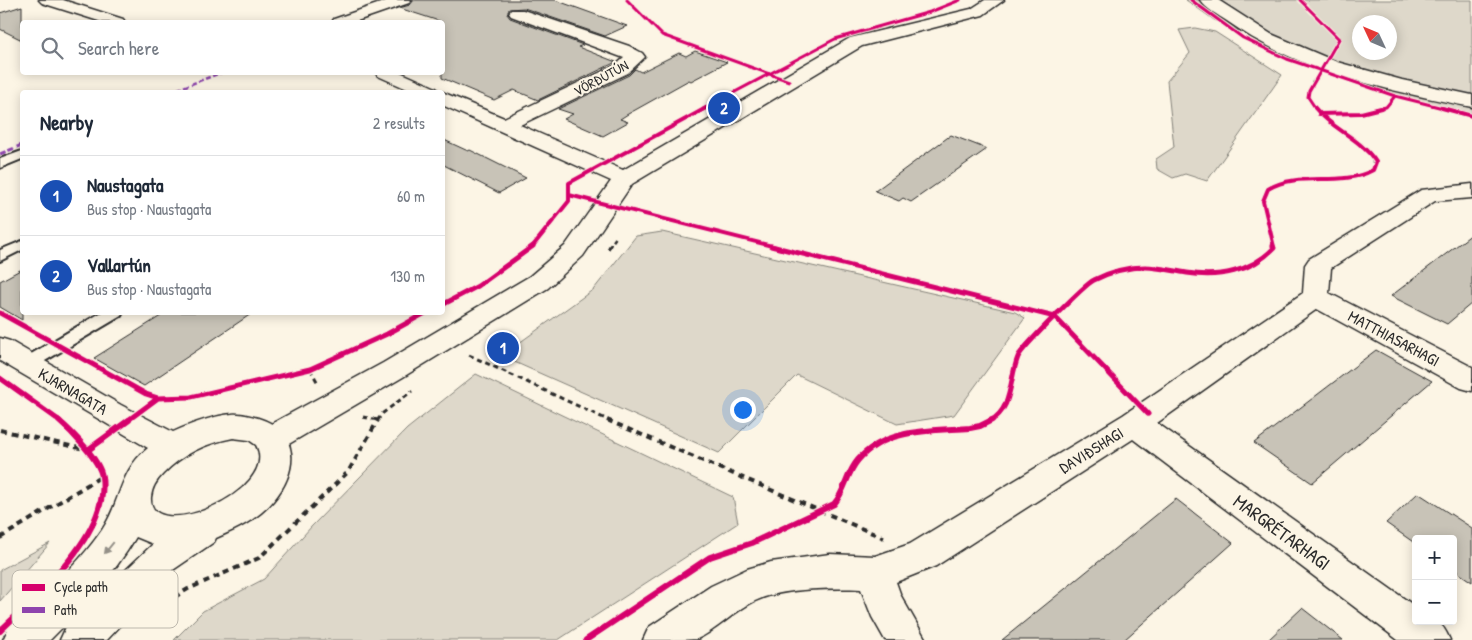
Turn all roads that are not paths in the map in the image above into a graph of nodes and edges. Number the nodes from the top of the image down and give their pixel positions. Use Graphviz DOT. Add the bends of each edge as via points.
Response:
graph roads {
  1 [pos="47,0"];
  2 [pos="404,0"];
  3 [pos="996,0"];
  4 [pos="1208,0"];
  5 [pos="518,13"];
  6 [pos="110,20"];
  7 [pos="346,20"];
  8 [pos="391,75"];
  9 [pos="424,90"];
  10 [pos="445,99"];
  11 [pos="1472,101"];
  12 [pos="505,125"];
  13 [pos="20,156"];
  14 [pos="0,164"];
  15 [pos="624,179"];
  16 [pos="1472,191"];
  17 [pos="20,246"];
  18 [pos="0,256"];
  19 [pos="1316,297"];
  20 [pos="110,315"];
  21 [pos="0,348"];
  22 [pos="27,364"];
  23 [pos="1472,380"];
  24 [pos="1134,424"];
  25 [pos="271,439"];
  26 [pos="173,447"];
  27 [pos="133,506"];
  28 [pos="216,522"];
  29 [pos="90,570"];
  30 [pos="149,570"];
  31 [pos="875,573"];
  32 [pos="35,628"];
  33 [pos="92,628"];
  34 [pos="23,640"];
  35 [pos="80,640"];
  36 [pos="663,640"];
  37 [pos="906,640"];
  38 [pos="1430,640"];
  1 -- 6 [label="street"];
  2 -- 7 [label="street"];
  3 -- 15 [label="street" via="977,12 856,42"];
  4 -- 11 [label="street" via="1263,36 1304,56 1411,88"];
  5 -- 12 [label="street, VÖRÐUTÚN" via="636,57 622,69"];
  8 -- 9 [label="street"];
  10 -- 12 [label="street"];
  12 -- 15 [label="street"];
  13 -- 14 [label="lane"];
  15 -- 25 [label="street" via="574,250 540,282"];
  16 -- 19 [label="street" via="1429,195 1318,265"];
  17 -- 18 [label="lane"];
  19 -- 23 [label="street, MATTHIASARHAGI"];
  19 -- 24 [label="street, DAVIÐSHAGI"];
  20 -- 22 [label="lane"];
  21 -- 22 [label="street, KJARNAGATA"];
  22 -- 26 [label="street, KJARNAGATA"];
  24 -- 31 [label="street, DAVIÐSHAGI" via="924,555"];
  24 -- 38 [label="street, MARGRÉTARHAGI"];
  25 -- 26 [label="street" via="251,428 233,426 213,429"];
  25 -- 28 [label="street" via="277,456 273,474 260,492 241,509"];
  26 -- 27 [label="street" via="142,475 134,491"];
  27 -- 28 [label="street" via="138,519 151,528 170,532 192,530"];
  27 -- 29 [label="street, one-way" via="116,539"];
  28 -- 30 [label="street" via="160,559"];
  31 -- 36 [label="street, DAVIÐSHAGI" via="830,571 781,577 747,586"];
  31 -- 37 [label="street" via="885,604"];
  32 -- 34 [label="street, one-way"];
  33 -- 35 [label="street"];
}
